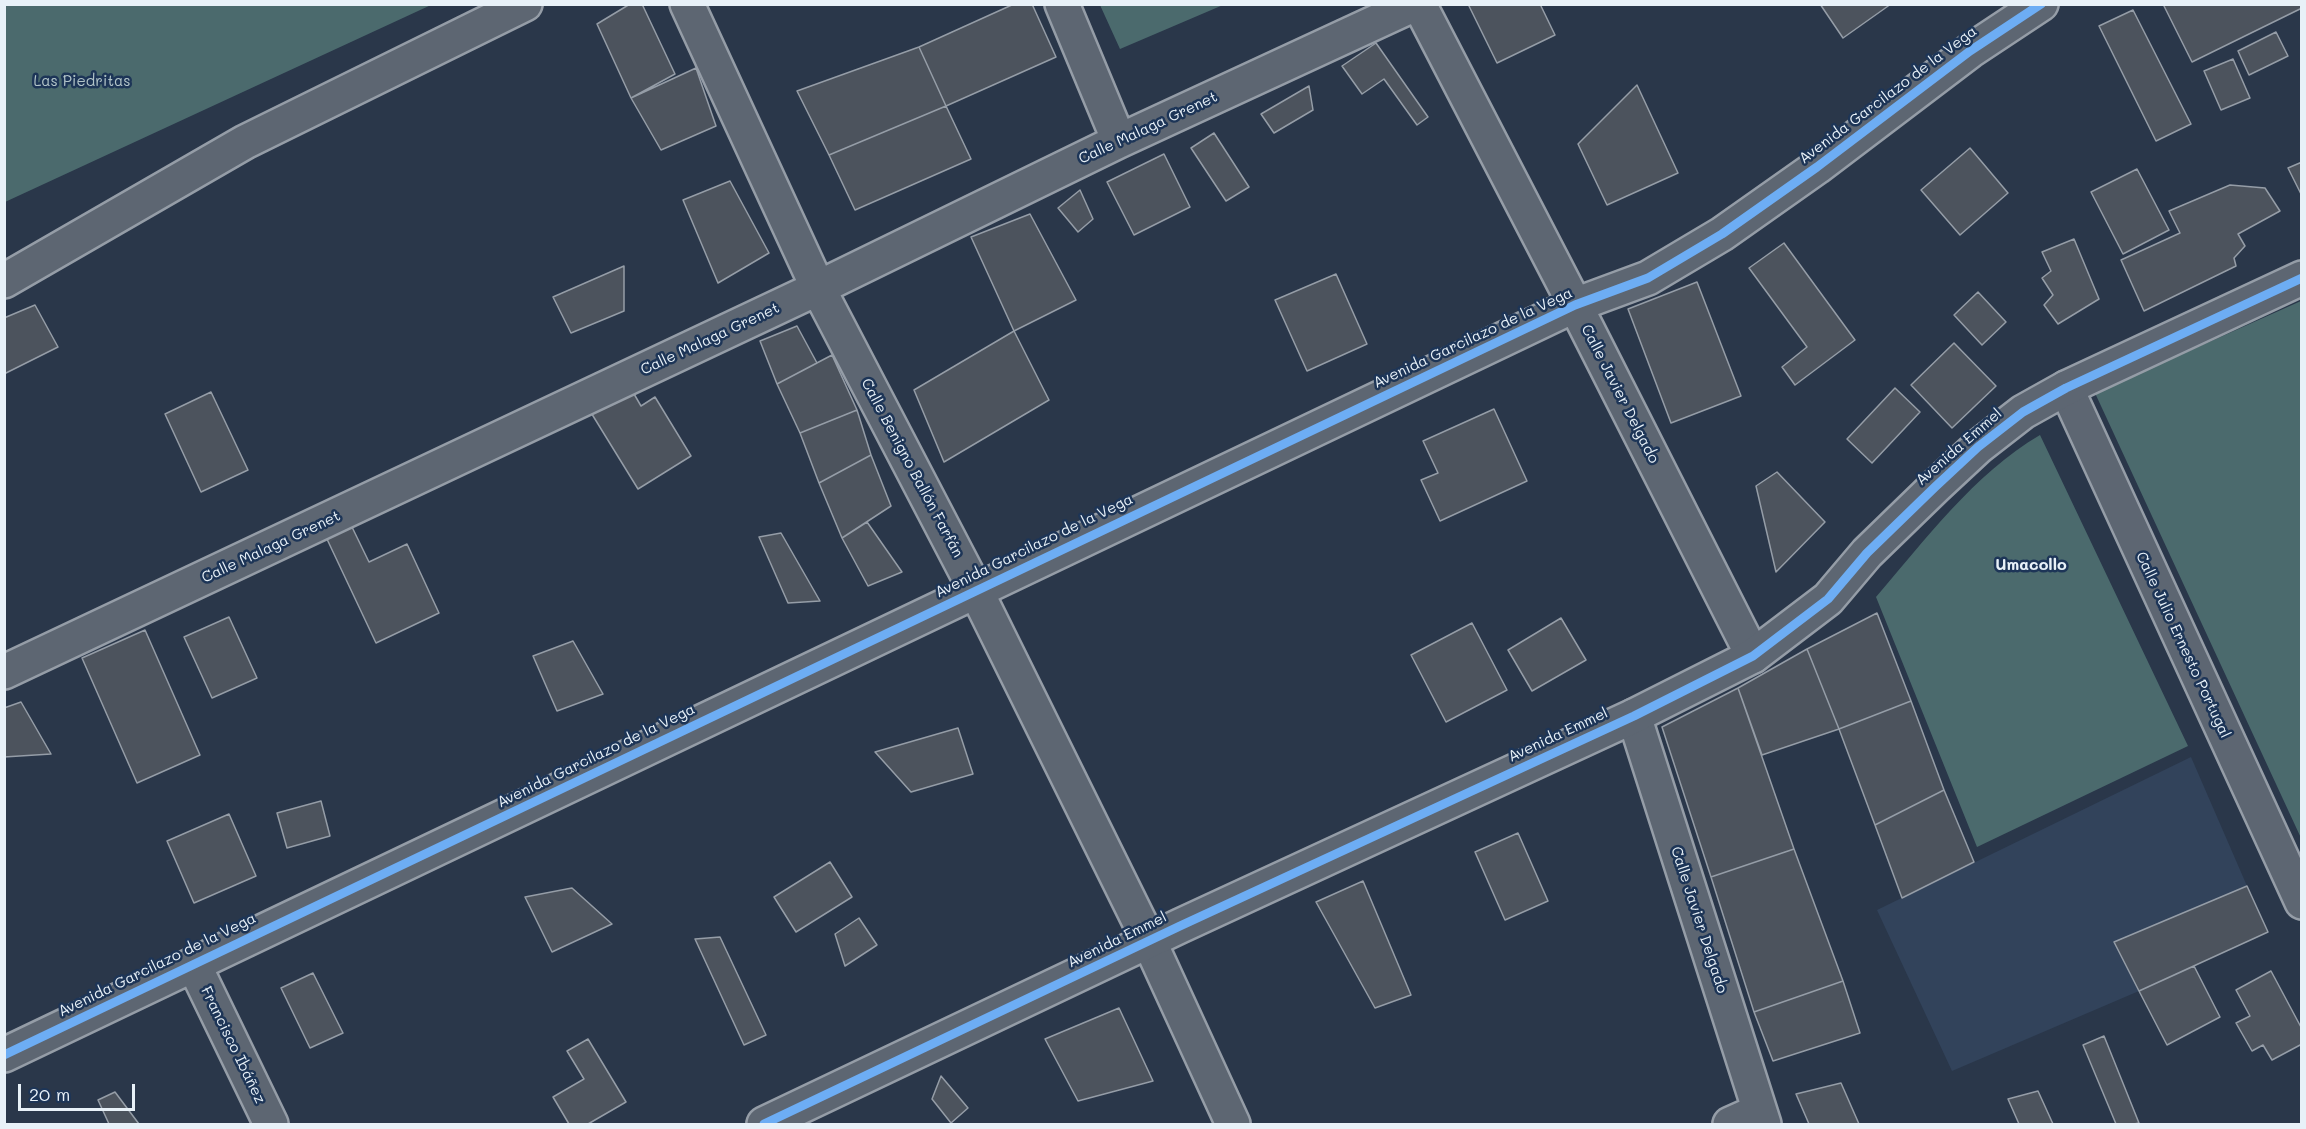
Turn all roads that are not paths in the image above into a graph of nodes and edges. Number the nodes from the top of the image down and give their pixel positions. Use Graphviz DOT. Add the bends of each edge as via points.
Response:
graph roads {
  1 [pos="525,4"];
  2 [pos="687,4"];
  3 [pos="1062,4"];
  4 [pos="1417,4"];
  5 [pos="2041,4"];
  6 [pos="1119,141"];
  7 [pos="2301,278"];
  8 [pos="4,281"];
  9 [pos="818,288"];
  10 [pos="1575,305"];
  11 [pos="2066,388"];
  12 [pos="976,591"];
  13 [pos="1753,656"];
  14 [pos="4,672"];
  15 [pos="1634,716"];
  16 [pos="2301,902"];
  17 [pos="1149,941"];
  18 [pos="194,964"];
  19 [pos="4,1055"];
  20 [pos="1762,1118"];
  21 [pos="272,1125"];
  22 [pos="764,1125"];
  23 [pos="1233,1125"];
  24 [pos="1730,1125"];
  1 -- 8 [label="street" via="245,142"];
  2 -- 9 [label="street, Calle Benigno Ballón Farfán"];
  3 -- 6 [label="street"];
  4 -- 6 [label="street, Calle Malaga Grenet"];
  4 -- 10 [label="street, Calle Javier Delgado"];
  5 -- 10 [label="street, Avenida Garcilazo de la Vega" via="1970,51 1722,234 1648,278"];
  6 -- 9 [label="street, Calle Malaga Grenet"];
  7 -- 11 [label="street, Avenida Emmel"];
  9 -- 12 [label="street, Calle Benigno Ballón Farfán"];
  9 -- 14 [label="street, Calle Malaga Grenet"];
  10 -- 12 [label="street, Avenida Garcilazo de la Vega"];
  10 -- 13 [label="street, Calle Javier Delgado"];
  11 -- 13 [label="street, Avenida Emmel" via="2023,412 1978,447 1867,553 1828,599"];
  11 -- 16 [label="street, Calle Julio Ernesto Portugal"];
  12 -- 17 [label="street, Calle Benigno Ballón Farfán"];
  12 -- 18 [label="street, Avenida Garcilazo de la Vega"];
  13 -- 15 [label="street, Avenida Emmel"];
  15 -- 17 [label="street, Avenida Emmel"];
  15 -- 20 [label="street, Calle Javier Delgado"];
  17 -- 22 [label="street, Avenida Emmel"];
  17 -- 23 [label="street, Calle Benigno Ballón Farfán"];
  18 -- 19 [label="street, Avenida Garcilazo de la Vega"];
  18 -- 21 [label="street, Francisco Ibáñez"];
  20 -- 24 [label="street"];
}
